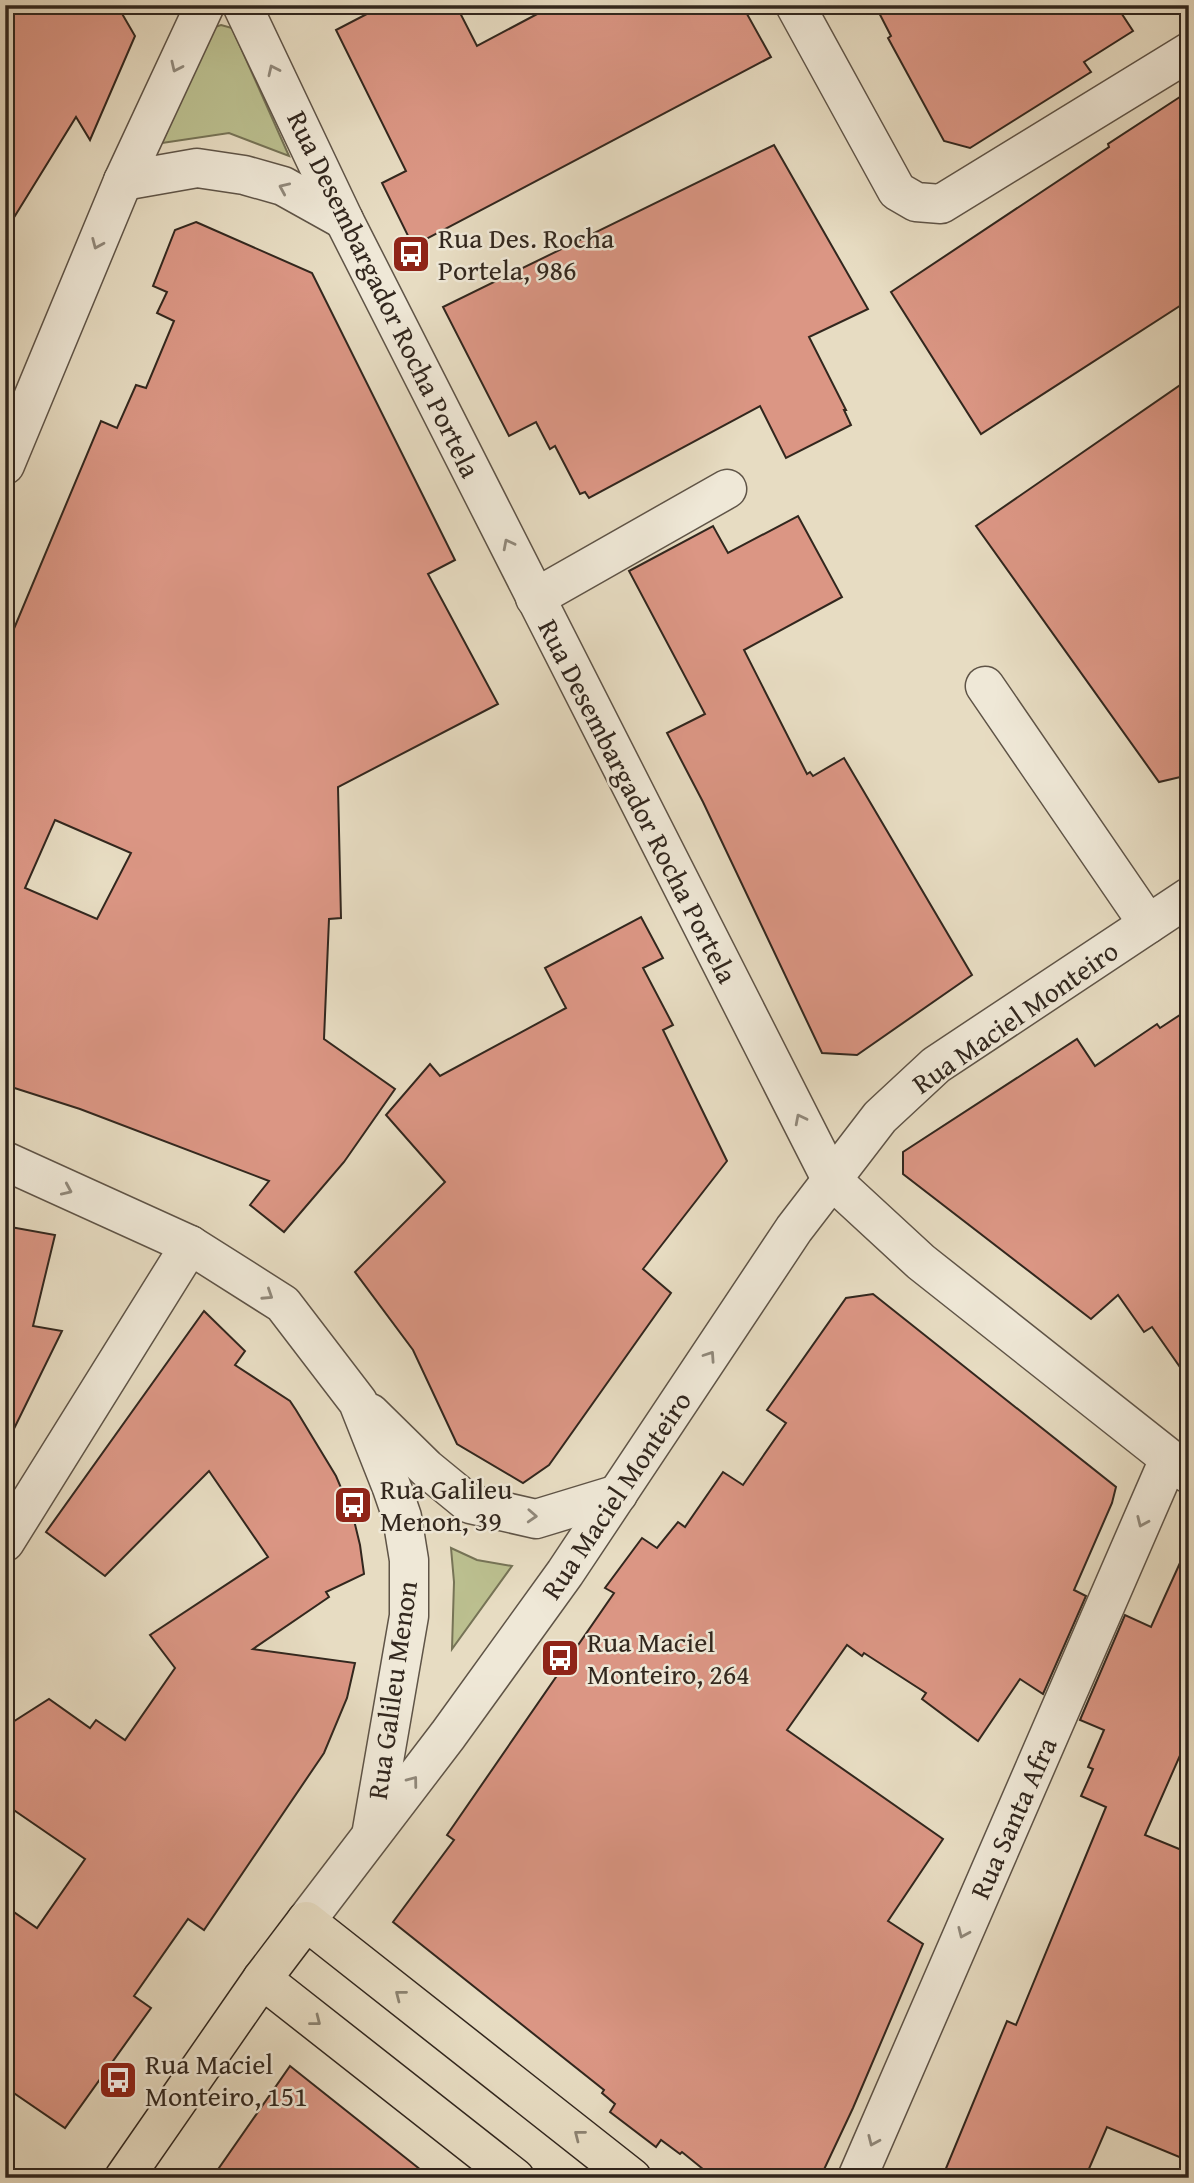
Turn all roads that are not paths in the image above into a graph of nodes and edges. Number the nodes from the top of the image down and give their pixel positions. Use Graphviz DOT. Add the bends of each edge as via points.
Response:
graph roads {
  1 [pos="205,5"];
  2 [pos="242,5"];
  3 [pos="794,5"];
  4 [pos="1189,52"];
  5 [pos="123,181"];
  6 [pos="344,220"];
  7 [pos="5,465"];
  8 [pos="727,489"];
  9 [pos="535,598"];
  10 [pos="985,686"];
  11 [pos="1189,897"];
  12 [pos="1148,924"];
  13 [pos="5,1161"];
  14 [pos="831,1180"];
  15 [pos="190,1245"];
  16 [pos="358,1402"];
  17 [pos="1182,1460"];
  18 [pos="618,1494"];
  19 [pos="5,1542"];
  20 [pos="372,1835"];
  21 [pos="306,1921"];
  22 [pos="262,1979"];
  23 [pos="124,2178"];
  24 [pos="515,2178"];
  25 [pos="632,2178"];
  26 [pos="857,2178"];
  1 -- 5 [label="street, one-way"];
  6 -- 2 [label="street, Rua Desembargador Rocha Portela, one-way"];
  3 -- 4 [label="street" via="897,191 916,202 941,204"];
  6 -- 5 [label="street, one-way" via="283,186 244,175 197,168"];
  5 -- 7 [label="street, one-way"];
  9 -- 6 [label="street, Rua Desembargador Rocha Portela, one-way"];
  8 -- 9 [label="street"];
  14 -- 9 [label="street, Rua Desembargador Rocha Portela, one-way"];
  10 -- 12 [label="street"];
  11 -- 12 [label="street, Rua Maciel Monteiro"];
  12 -- 14 [label="street, Rua Maciel Monteiro" via="936,1065 880,1117"];
  13 -- 15 [label="street, Rua Galileu Menon, one-way"];
  14 -- 17 [label="street, Rua Desembargador Rocha Portela" via="922,1262"];
  18 -- 14 [label="street, Rua Maciel Monteiro, one-way"];
  15 -- 16 [label="street, Rua Galileu Menon, one-way" via="283,1304"];
  15 -- 19 [label="street"];
  16 -- 18 [label="street, one-way" via="470,1504 536,1519"];
  16 -- 20 [label="street, Rua Galileu Menon" via="396,1498 409,1560 409,1616"];
  17 -- 26 [label="street, Rua Santa Afra, one-way"];
  20 -- 18 [label="street, Rua Maciel Monteiro, one-way" via="527,1627"];
  20 -- 21 [label="street, Rua Maciel Monteiro"];
  21 -- 22 [label="main road, Rua Maciel Monteiro"];
  25 -- 21 [label="main road, one-way"];
  22 -- 23 [label="main road, Rua Maciel Monteiro"];
  22 -- 24 [label="main road, one-way"];
}
